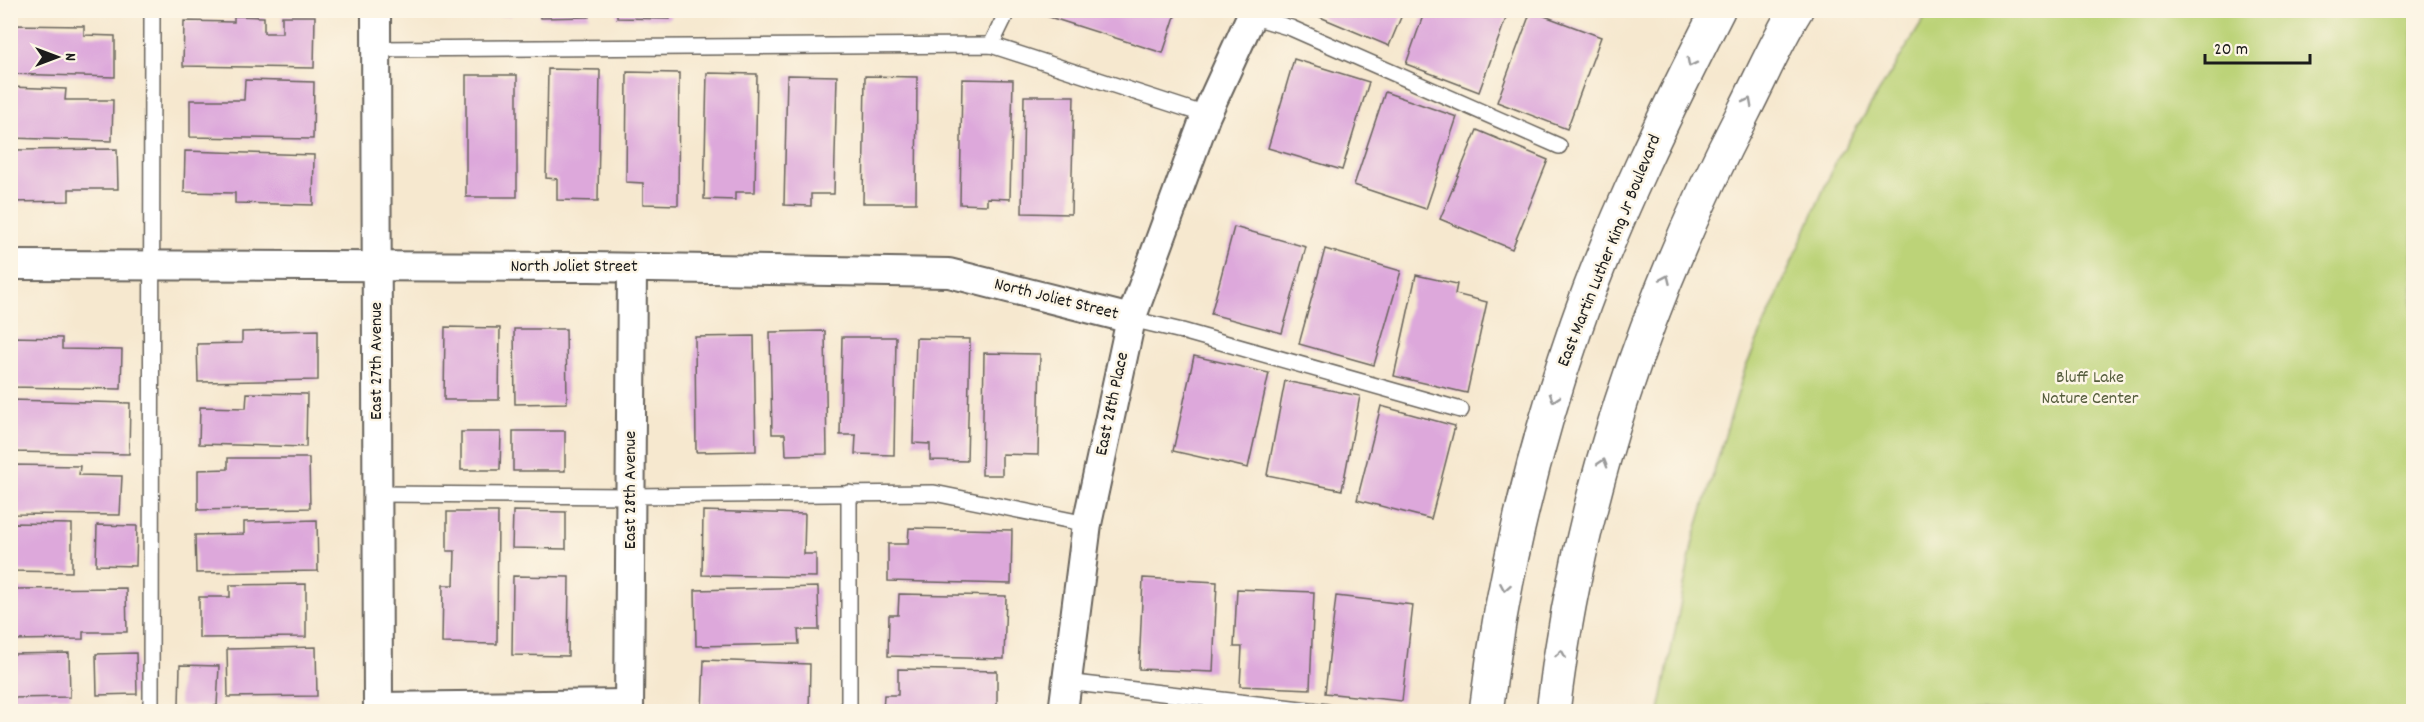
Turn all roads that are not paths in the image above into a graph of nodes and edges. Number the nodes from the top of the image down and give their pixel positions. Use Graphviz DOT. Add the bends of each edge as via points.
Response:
graph roads {
  1 [pos="152,10"];
  2 [pos="376,10"];
  3 [pos="1008,10"];
  4 [pos="1718,10"];
  5 [pos="1796,10"];
  6 [pos="1252,13"];
  7 [pos="991,45"];
  8 [pos="376,49"];
  9 [pos="1206,115"];
  10 [pos="1559,146"];
  11 [pos="10,265"];
  12 [pos="152,265"];
  13 [pos="377,266"];
  14 [pos="632,268"];
  15 [pos="1131,319"];
  16 [pos="1461,410"];
  17 [pos="849,493"];
  18 [pos="378,494"];
  19 [pos="631,496"];
  20 [pos="1088,524"];
  21 [pos="1066,682"];
  22 [pos="629,708"];
  23 [pos="378,709"];
  24 [pos="151,711"];
  25 [pos="849,711"];
  26 [pos="1063,711"];
  27 [pos="1327,711"];
  28 [pos="1486,711"];
  29 [pos="1553,711"];
  1 -- 12 [label="lane"];
  2 -- 8 [label="street, East 27th Avenue"];
  3 -- 7 [label="lane"];
  4 -- 28 [label="main road, East Martin Luther King Jr Boulevard, one-way" via="1668,108 1577,323 1535,457 1509,564"];
  29 -- 5 [label="main road, one-way" via="1573,585 1598,479 1653,307 1716,164"];
  6 -- 9 [label="street, East 28th Place"];
  6 -- 10 [label="lane"];
  7 -- 8 [label="lane"];
  7 -- 9 [label="lane"];
  8 -- 13 [label="street, East 27th Avenue"];
  9 -- 15 [label="street, East 28th Place"];
  11 -- 12 [label="street, North Joliet Street"];
  12 -- 13 [label="street, North Joliet Street"];
  12 -- 24 [label="lane"];
  13 -- 14 [label="street, North Joliet Street"];
  13 -- 18 [label="street, East 27th Avenue"];
  14 -- 15 [label="street, North Joliet Street" via="949,273"];
  14 -- 19 [label="street, East 28th Avenue"];
  15 -- 16 [label="lane"];
  15 -- 20 [label="street, East 28th Place"];
  17 -- 19 [label="lane"];
  17 -- 20 [label="lane" via="934,493"];
  17 -- 25 [label="lane"];
  18 -- 19 [label="lane"];
  18 -- 23 [label="street, East 27th Avenue"];
  19 -- 22 [label="street, East 28th Avenue"];
  20 -- 21 [label="street, East 28th Place"];
  21 -- 26 [label="street, East 28th Place"];
  21 -- 27 [label="lane"];
  22 -- 23 [label="street"];
}
